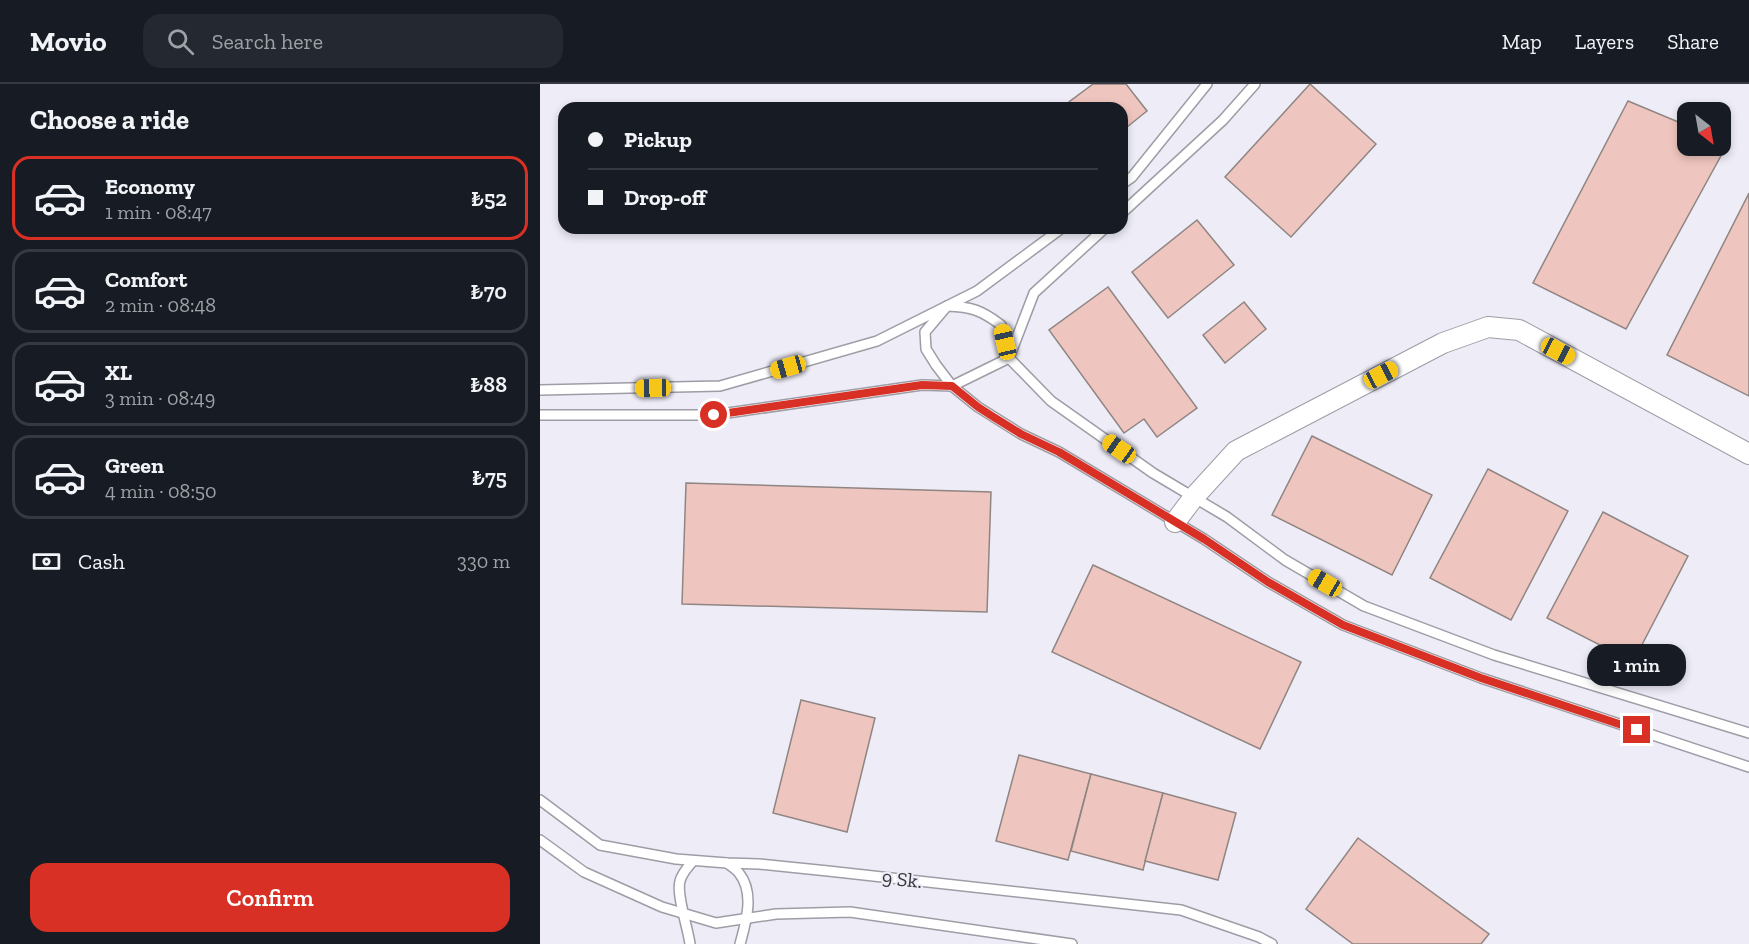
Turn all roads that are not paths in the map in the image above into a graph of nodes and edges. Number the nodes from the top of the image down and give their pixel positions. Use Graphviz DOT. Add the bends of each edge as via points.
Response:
graph roads {
  1 [pos="1207,84"];
  2 [pos="1255,84"];
  3 [pos="1128,180"];
  4 [pos="1128,207"];
  5 [pos="1054,234"];
  6 [pos="1098,234"];
  7 [pos="947,306"];
  8 [pos="1009,358"];
  9 [pos="952,386"];
  10 [pos="540,390"];
  11 [pos="540,415"];
  12 [pos="1749,454"];
  13 [pos="1194,497"];
  14 [pos="1175,522"];
  15 [pos="1749,733"];
  16 [pos="1749,767"];
  17 [pos="540,800"];
  18 [pos="540,840"];
  19 [pos="693,861"];
  20 [pos="727,863"];
  21 [pos="684,914"];
  22 [pos="747,918"];
  23 [pos="690,944"];
  24 [pos="740,944"];
  25 [pos="1072,944"];
  26 [pos="1272,944"];
  1 -- 3 [label="lane"];
  2 -- 4 [label="lane" via="1223,120"];
  5 -- 7 [label="lane" via="977,291"];
  6 -- 8 [label="lane" via="1034,293"];
  7 -- 8 [label="lane" via="968,307 1001,325"];
  7 -- 9 [label="lane" via="925,332 926,349"];
  7 -- 10 [label="lane" via="877,341 720,386"];
  8 -- 9 [label="lane"];
  8 -- 13 [label="lane" via="1051,401"];
  9 -- 11 [label="lane" via="922,385 714,415"];
  9 -- 14 [label="lane" via="986,413"];
  12 -- 13 [label="street" via="1519,330 1488,327 1443,343 1236,451"];
  13 -- 14 [label="street"];
  13 -- 15 [label="lane" via="1285,560 1364,606 1494,655"];
  14 -- 16 [label="lane" via="1343,625 1481,678"];
  17 -- 19 [label="lane, 9 Sk." via="600,845"];
  18 -- 21 [label="lane, 9 Sk." via="584,872"];
  19 -- 20 [label="lane, 9 Sk."];
  19 -- 21 [label="lane" via="680,881 678,893"];
  20 -- 22 [label="lane" via="747,887"];
  20 -- 26 [label="lane, 9 Sk." via="828,870 1181,910"];
  21 -- 22 [label="lane, 9 Sk." via="716,922"];
  21 -- 23 [label="lane"];
  22 -- 24 [label="lane"];
  22 -- 25 [label="lane, 9 Sk." via="850,912"];
}
